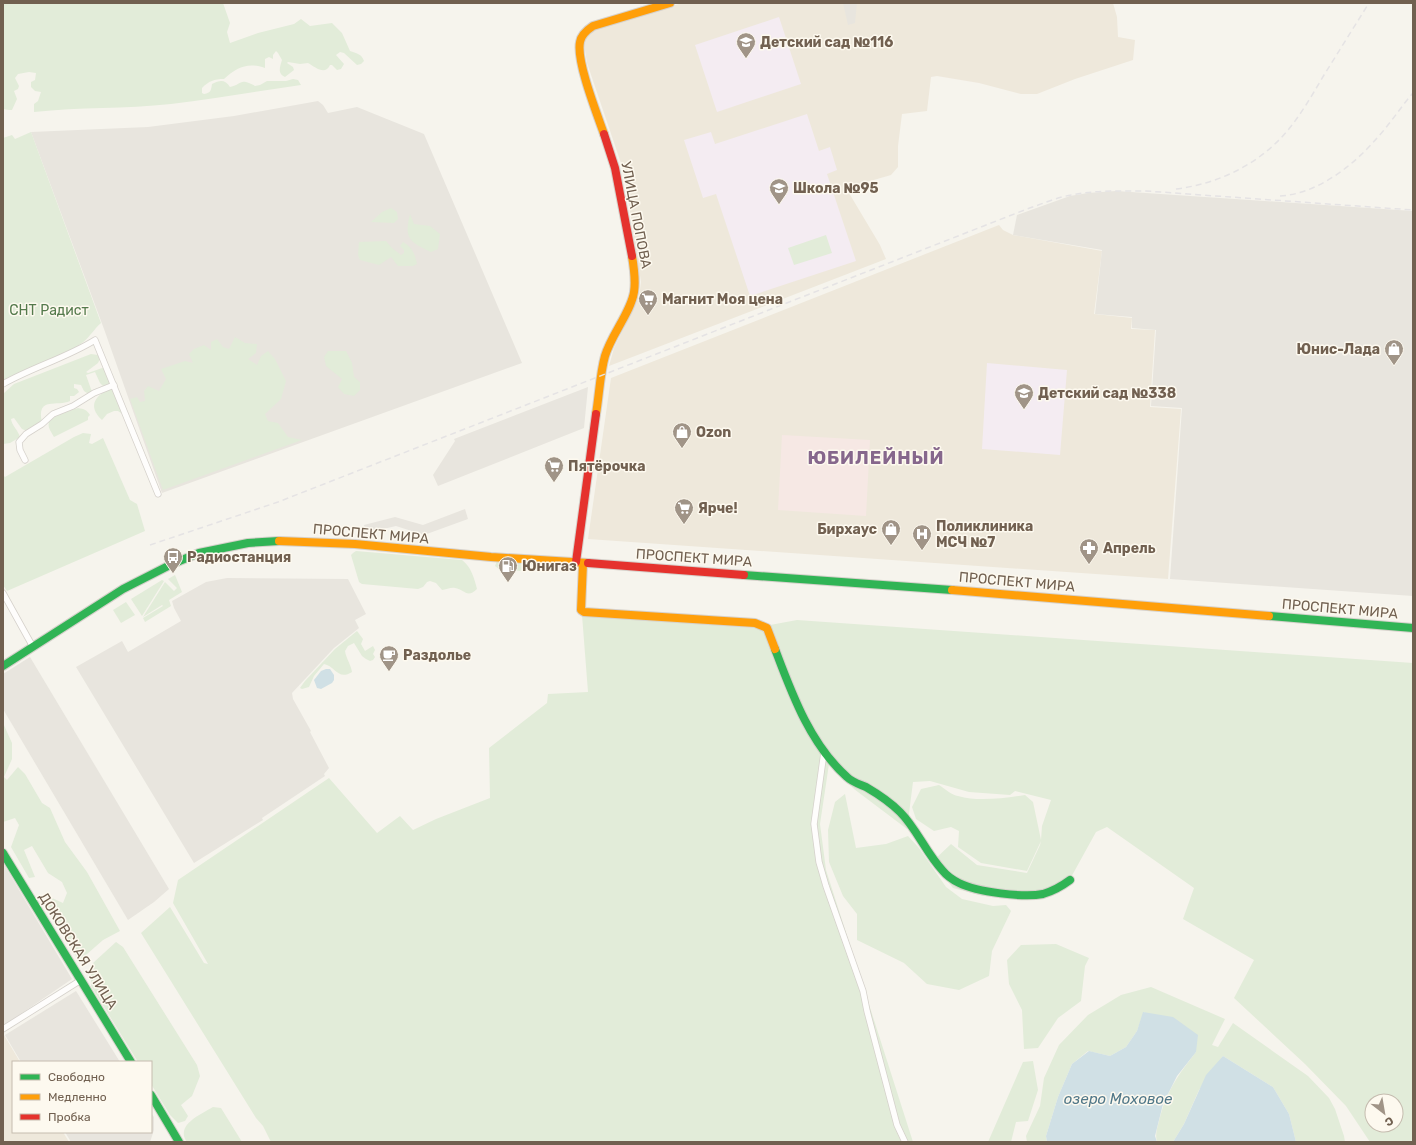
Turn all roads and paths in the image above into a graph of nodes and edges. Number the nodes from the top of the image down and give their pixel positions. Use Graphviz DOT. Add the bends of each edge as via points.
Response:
graph roads {
  1 [pos="670,3"];
  2 [pos="3,384"];
  3 [pos="114,385"];
  4 [pos="25,460"];
  5 [pos="158,494"];
  6 [pos="579,563"];
  7 [pos="3,593"];
  8 [pos="1413,628"];
  9 [pos="33,647"];
  10 [pos="3,666"];
  11 [pos="824,752"];
  12 [pos="3,853"];
  13 [pos="1070,880"];
  14 [pos="81,980"];
  15 [pos="3,1029"];
  16 [pos="130,1061"];
  17 [pos="152,1097"];
  18 [pos="176,1141"];
  19 [pos="905,1142"];
  1 -- 6 [label="street, УЛИЦА ПОПОВА" via="593,26 585,30 580,37 581,64 617,175 635,281 631,303 604,358"];
  2 -- 3 [label="street" via="95,340"];
  3 -- 4 [label="street" via="53,414 26,434 19,442"];
  3 -- 5 [label="street"];
  6 -- 8 [label="street, ПРОСПЕКТ МИРА"];
  6 -- 9 [label="street, ПРОСПЕКТ МИРА" via="356,544 293,541 248,544 199,553 156,572 123,589"];
  6 -- 11 [label="street, УЛИЦА ПОПОВА" via="584,612 750,622 767,628 807,723"];
  7 -- 9 [label="street"];
  9 -- 10 [label="street, ПРОСПЕКТ МИРА"];
  11 -- 13 [label="street" via="849,779 884,798 902,814 943,871 953,880 975,888 1027,896 1052,891"];
  11 -- 19 [label="street" via="814,824 819,862 863,991 897,1125"];
  12 -- 14 [label="street, ДОКОВСКАЯ УЛИЦА"];
  14 -- 15 [label="street"];
  14 -- 16 [label="street, ДОКОВСКАЯ УЛИЦА"];
  17 -- 18 [label="street"];
}
